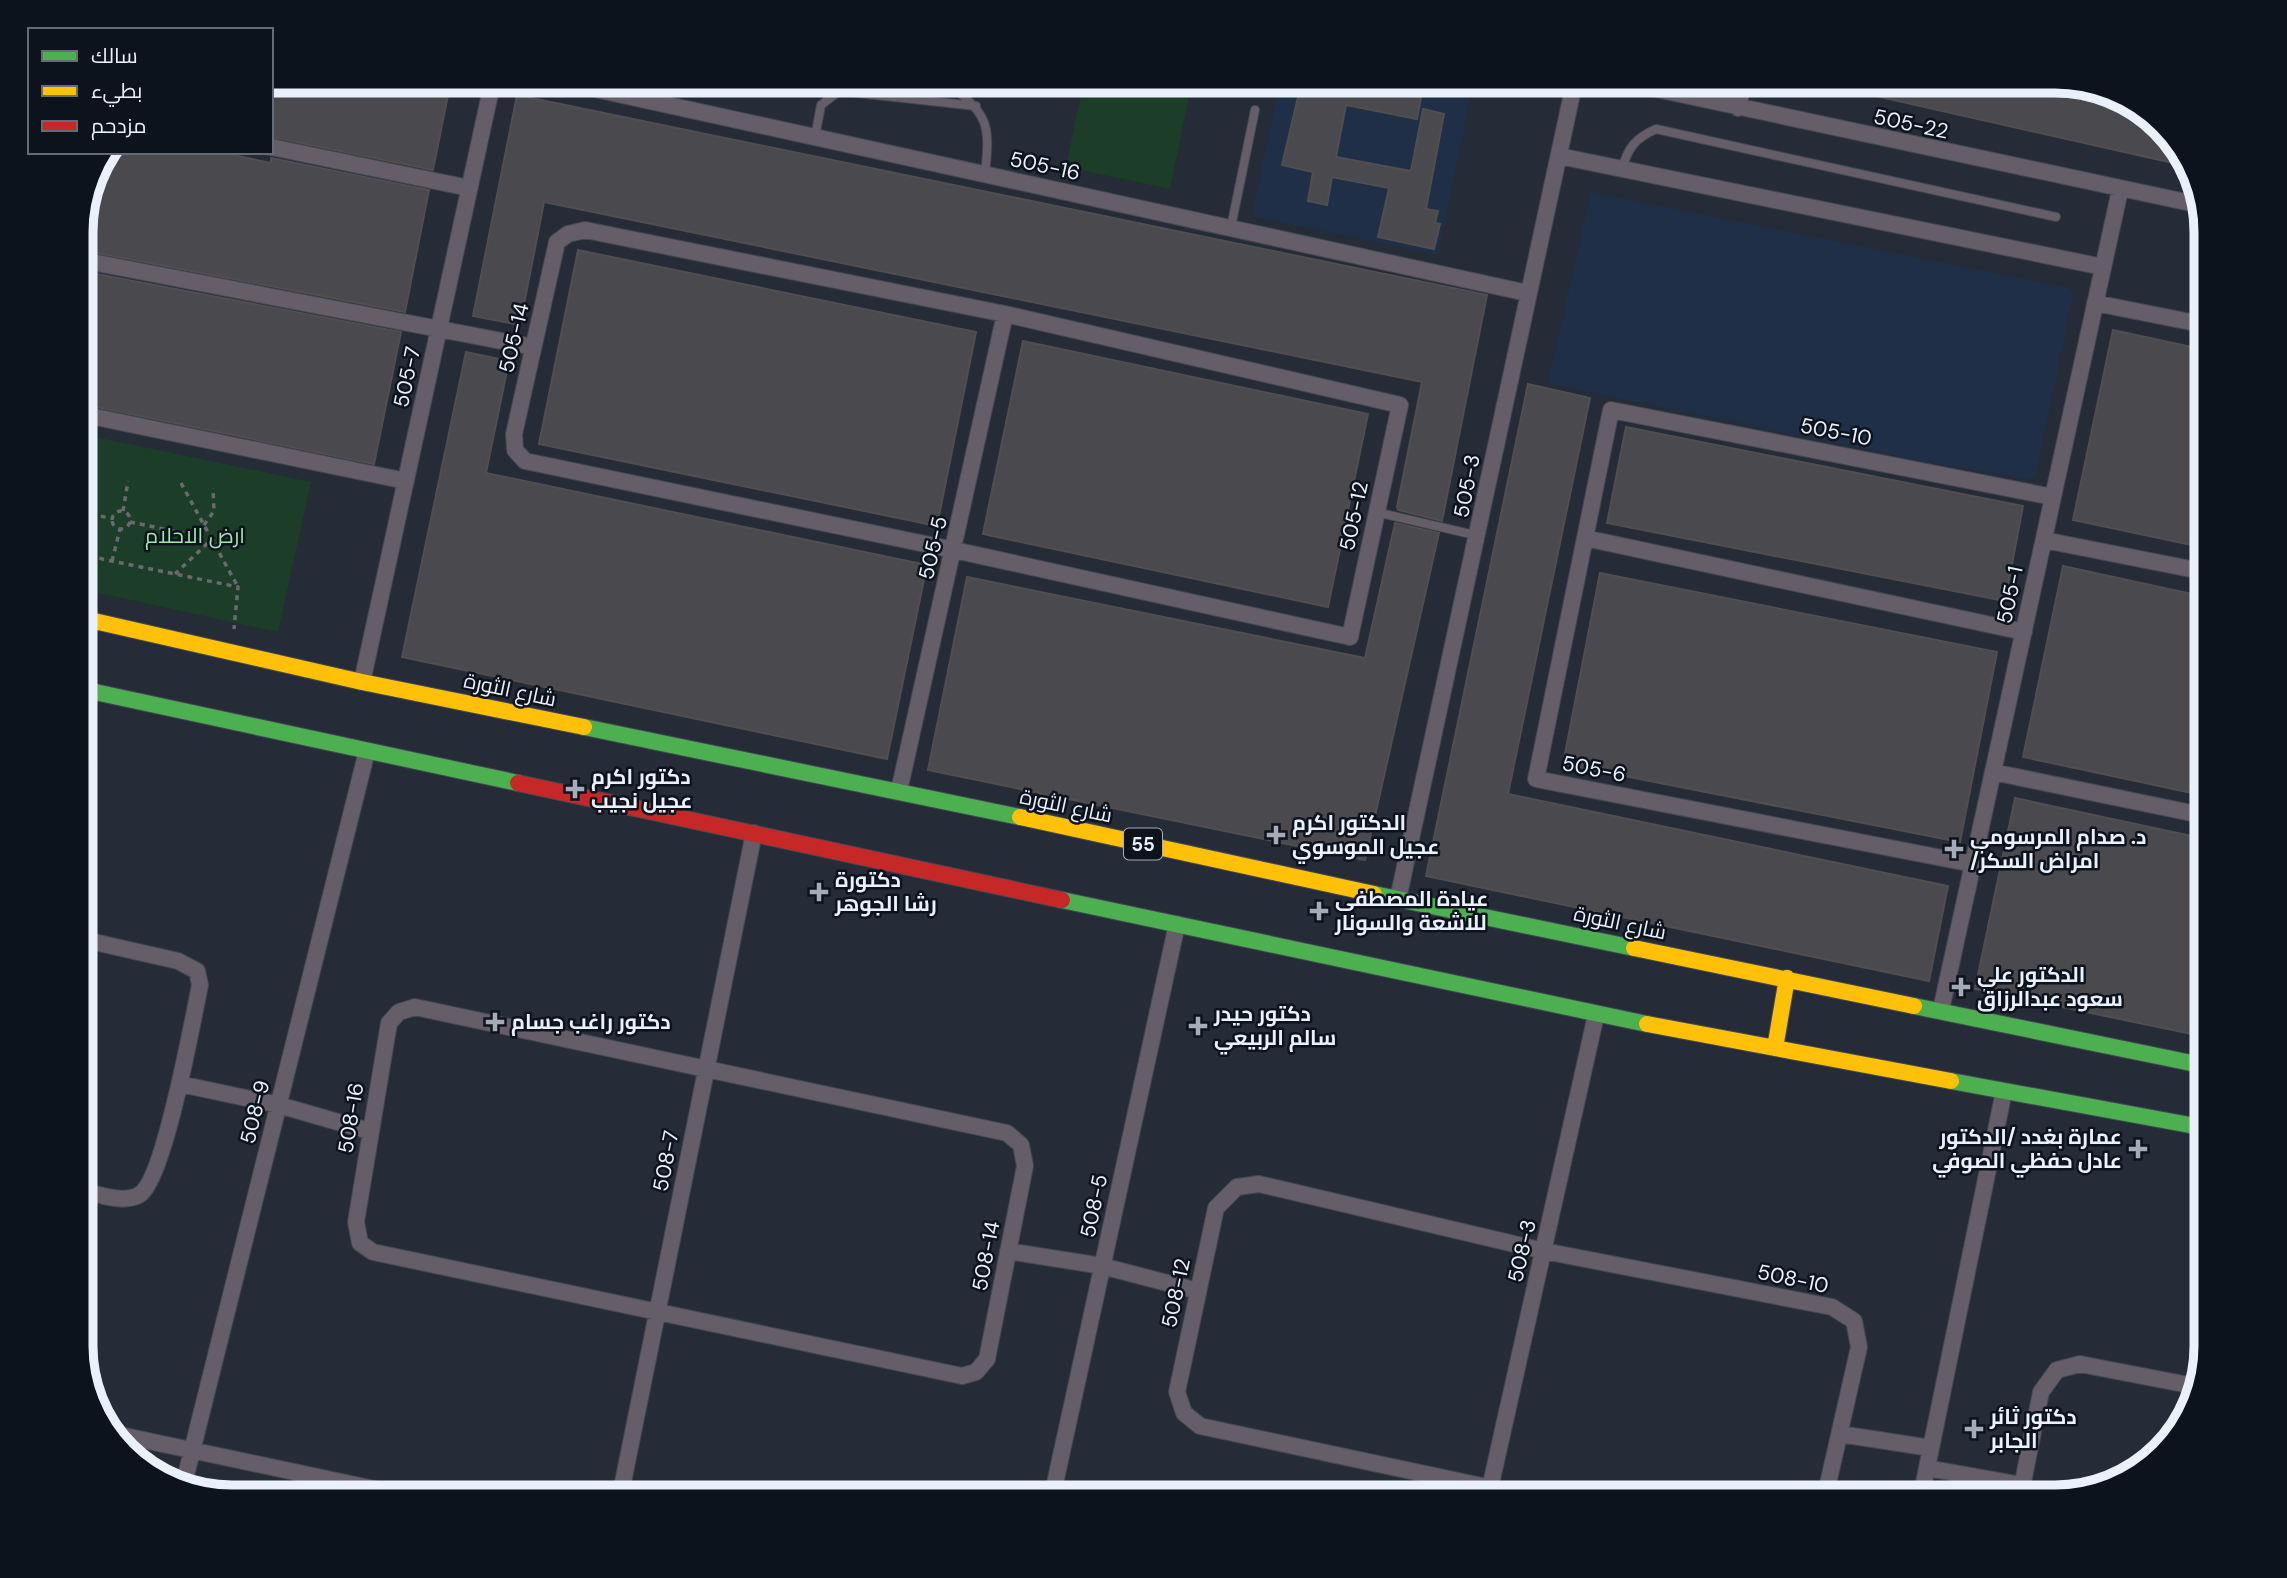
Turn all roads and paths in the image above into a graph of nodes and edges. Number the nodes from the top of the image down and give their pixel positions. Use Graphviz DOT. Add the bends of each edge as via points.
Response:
graph roads {
  1 [pos="490,93"];
  2 [pos="614,93"];
  3 [pos="838,93"];
  4 [pos="849,93"];
  5 [pos="960,93"];
  6 [pos="1573,93"];
  7 [pos="1672,93"];
  8 [pos="1741,93"];
  9 [pos="976,106"];
  10 [pos="1738,108"];
  11 [pos="1255,110"];
  12 [pos="815,137"];
  13 [pos="273,147"];
  14 [pos="1559,156"];
  15 [pos="1622,169"];
  16 [pos="985,174"];
  17 [pos="469,188"];
  18 [pos="2120,190"];
  19 [pos="2192,203"];
  20 [pos="2056,217"];
  21 [pos="1231,227"];
  22 [pos="93,262"];
  23 [pos="2103,267"];
  24 [pos="1527,293"];
  25 [pos="2095,303"];
  26 [pos="1005,314"];
  27 [pos="2194,322"];
  28 [pos="438,331"];
  29 [pos="533,347"];
  30 [pos="1611,410"];
  31 [pos="93,416"];
  32 [pos="96,466"];
  33 [pos="93,473"];
  34 [pos="128,481"];
  35 [pos="406,481"];
  36 [pos="181,483"];
  37 [pos="213,488"];
  38 [pos="2053,497"];
  39 [pos="123,511"];
  40 [pos="1376,512"];
  41 [pos="93,515"];
  42 [pos="111,518"];
  43 [pos="131,522"];
  44 [pos="204,525"];
  45 [pos="120,529"];
  46 [pos="1479,536"];
  47 [pos="1585,538"];
  48 [pos="212,539"];
  49 [pos="2044,540"];
  50 [pos="954,550"];
  51 [pos="93,554"];
  52 [pos="112,561"];
  53 [pos="2194,569"];
  54 [pos="174,575"];
  55 [pos="238,587"];
  56 [pos="93,621"];
  57 [pos="2024,632"];
  58 [pos="228,651"];
  59 [pos="362,682"];
  60 [pos="93,692"];
  61 [pos="367,751"];
  62 [pos="1993,772"];
  63 [pos="899,791"];
  64 [pos="2194,813"];
  65 [pos="754,833"];
  66 [pos="1973,864"];
  67 [pos="1398,899"];
  68 [pos="1177,924"];
  69 [pos="93,942"];
  70 [pos="1787,978"];
  71 [pos="1941,1010"];
  72 [pos="1597,1014"];
  73 [pos="1775,1048"];
  74 [pos="2194,1063"];
  75 [pos="706,1069"];
  76 [pos="180,1084"];
  77 [pos="2004,1091"];
  78 [pos="279,1105"];
  79 [pos="2194,1126"];
  80 [pos="369,1131"];
  81 [pos="93,1193"];
  82 [pos="1008,1251"];
  83 [pos="1544,1251"];
  84 [pos="1102,1266"];
  85 [pos="1198,1291"];
  86 [pos="657,1312"];
  87 [pos="2189,1385"];
  88 [pos="1840,1433"];
  89 [pos="126,1436"];
  90 [pos="1931,1448"];
  91 [pos="192,1450"];
  92 [pos="1927,1468"];
  93 [pos="185,1477"];
  94 [pos="356,1485"];
  95 [pos="622,1485"];
  96 [pos="1055,1485"];
  97 [pos="1454,1485"];
  98 [pos="1491,1485"];
  99 [pos="1828,1485"];
  100 [pos="1923,1485"];
  101 [pos="1996,1485"];
  102 [pos="2022,1485"];
  1 -- 17 [label="street, 505-7"];
  2 -- 12 [label="street, 505-16"];
  3 -- 12 [label="lane" via="821,105"];
  4 -- 9 [label="lane"];
  5 -- 9 [label="lane"];
  6 -- 14 [label="street, 505-3"];
  7 -- 10 [label="street, 505-22"];
  8 -- 10 [label="street"];
  9 -- 16 [label="lane" via="989,133"];
  10 -- 18 [label="street, 505-22"];
  11 -- 21 [label="lane"];
  12 -- 16 [label="street, 505-16"];
  13 -- 17 [label="street"];
  14 -- 15 [label="street"];
  14 -- 24 [label="street, 505-3"];
  15 -- 20 [label="lane" via="1628,149 1656,128"];
  15 -- 23 [label="street"];
  16 -- 21 [label="street, 505-16"];
  17 -- 28 [label="street, 505-7"];
  18 -- 19 [label="street, 505-22"];
  18 -- 23 [label="street, 505-1"];
  21 -- 24 [label="street, 505-16"];
  22 -- 28 [label="street"];
  23 -- 25 [label="street, 505-1"];
  24 -- 46 [label="street, 505-3"];
  25 -- 27 [label="street"];
  25 -- 38 [label="street, 505-1"];
  26 -- 29 [label="street, 505-14" via="584,230 557,242"];
  26 -- 40 [label="street, 505-12" via="1399,405"];
  26 -- 50 [label="street, 505-5"];
  28 -- 29 [label="street"];
  28 -- 35 [label="street, 505-7"];
  29 -- 50 [label="street, 505-14" via="514,435 515,450 525,461"];
  30 -- 38 [label="street, 505-10"];
  30 -- 47 [label="street, 505-6"];
  31 -- 35 [label="street"];
  32 -- 33 [label="path"];
  34 -- 39 [label="path"];
  35 -- 59 [label="street, 505-7"];
  36 -- 44 [label="path"];
  37 -- 44 [label="path" via="214,511"];
  38 -- 49 [label="street, 505-1"];
  39 -- 42 [label="path"];
  39 -- 43 [label="path"];
  40 -- 46 [label="lane"];
  40 -- 50 [label="street, 505-12" via="1350,637"];
  41 -- 42 [label="path"];
  42 -- 45 [label="path"];
  43 -- 45 [label="path"];
  43 -- 48 [label="path"];
  44 -- 48 [label="path"];
  45 -- 52 [label="path"];
  46 -- 67 [label="street, 505-3"];
  47 -- 57 [label="street"];
  47 -- 66 [label="street, 505-6" via="1536,779"];
  48 -- 54 [label="path"];
  48 -- 55 [label="path"];
  49 -- 53 [label="street"];
  49 -- 57 [label="street, 505-1"];
  50 -- 63 [label="street, 505-5"];
  51 -- 52 [label="path"];
  52 -- 54 [label="path"];
  54 -- 55 [label="path"];
  55 -- 58 [label="path" via="236,623"];
  56 -- 58 [label="main road, شارع الثورة / 55"];
  57 -- 62 [label="street, 505-1"];
  58 -- 59 [label="main road, شارع الثورة / 55"];
  59 -- 63 [label="main road, شارع الثورة / 55"];
  60 -- 61 [label="main road"];
  61 -- 65 [label="main road"];
  61 -- 78 [label="street, 508-9"];
  62 -- 64 [label="street"];
  62 -- 66 [label="street, 505-1"];
  63 -- 67 [label="main road, شارع الثورة / 55"];
  65 -- 68 [label="main road"];
  65 -- 75 [label="street, 508-7"];
  66 -- 71 [label="street, 505-1"];
  67 -- 70 [label="main road, شارع الثورة / 55"];
  68 -- 72 [label="main road"];
  68 -- 84 [label="street, 508-5"];
  69 -- 76 [label="street" via="178,961 197,971 200,985"];
  70 -- 71 [label="main road, شارع الثورة / 55"];
  70 -- 73 [label="main road"];
  71 -- 74 [label="main road, شارع الثورة / 55"];
  72 -- 73 [label="main road"];
  72 -- 83 [label="street, 508-3"];
  73 -- 77 [label="main road"];
  75 -- 80 [label="street, 508-16" via="415,1007 399,1012 389,1023"];
  75 -- 82 [label="street, 508-14" via="1007,1133 1021,1145 1025,1166"];
  75 -- 86 [label="street, 508-7"];
  76 -- 78 [label="street"];
  76 -- 81 [label="street" via="153,1180 139,1195 123,1199"];
  77 -- 79 [label="main road"];
  77 -- 90 [label="street"];
  78 -- 80 [label="street"];
  78 -- 91 [label="street, 508-9"];
  80 -- 86 [label="street, 508-16" via="356,1222 360,1243 373,1252"];
  82 -- 84 [label="street"];
  82 -- 86 [label="street, 508-14" via="987,1359 976,1372 962,1376"];
  83 -- 85 [label="street, 508-12" via="1259,1184 1237,1187 1216,1208"];
  83 -- 88 [label="street, 508-10" via="1832,1307 1854,1321 1859,1347"];
  83 -- 98 [label="street, 508-3"];
  84 -- 85 [label="street"];
  84 -- 96 [label="street, 508-5"];
  85 -- 97 [label="street, 508-12" via="1177,1392 1184,1413 1200,1426"];
  86 -- 95 [label="street, 508-7"];
  87 -- 102 [label="street" via="2080,1364 2057,1370 2041,1392"];
  88 -- 90 [label="street"];
  88 -- 99 [label="street, 508-10"];
  89 -- 91 [label="street"];
  90 -- 92 [label="street"];
  91 -- 93 [label="street, 508-9"];
  91 -- 94 [label="street"];
  92 -- 100 [label="street"];
  92 -- 101 [label="street"];
}
